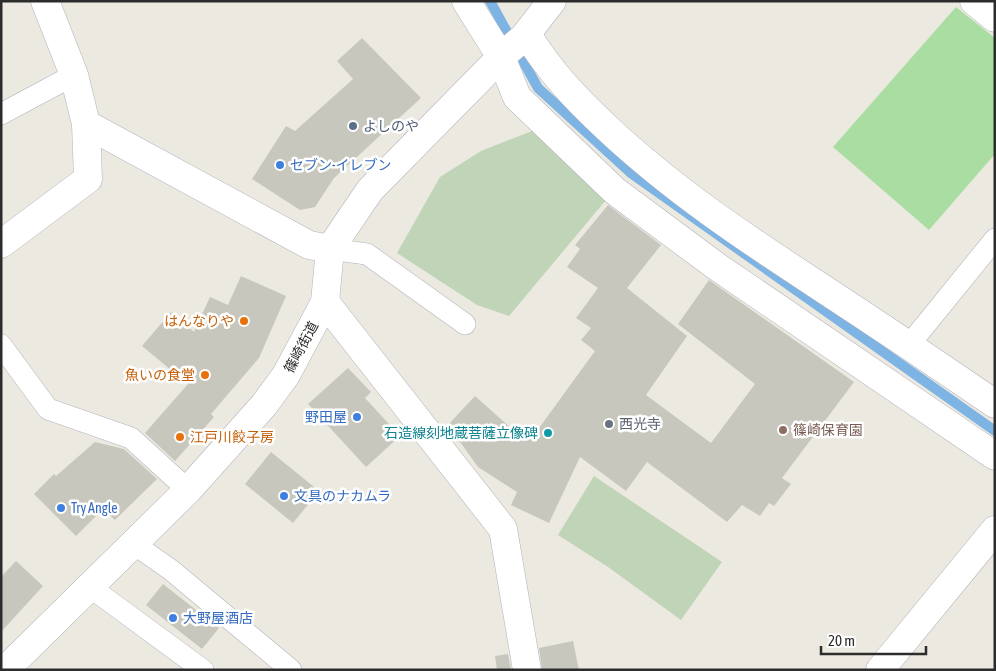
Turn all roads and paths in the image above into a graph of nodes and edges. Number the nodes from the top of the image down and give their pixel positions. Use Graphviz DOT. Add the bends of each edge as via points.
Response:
graph roads {
  1 [pos="45,1"];
  2 [pos="466,1"];
  3 [pos="552,1"];
  4 [pos="974,1"];
  5 [pos="995,18"];
  6 [pos="515,45"];
  7 [pos="74,75"];
  8 [pos="1,114"];
  9 [pos="86,124"];
  10 [pos="995,239"];
  11 [pos="1,244"];
  12 [pos="330,249"];
  13 [pos="325,302"];
  14 [pos="465,324"];
  15 [pos="1,345"];
  16 [pos="909,345"];
  17 [pos="995,404"];
  18 [pos="995,456"];
  19 [pos="188,490"];
  20 [pos="995,530"];
  21 [pos="134,544"];
  22 [pos="90,587"];
  23 [pos="5,670"];
  24 [pos="204,670"];
  25 [pos="291,670"];
  26 [pos="527,670"];
  27 [pos="880,670"];
  1 -- 7 [label="street"];
  2 -- 6 [label="street"];
  3 -- 6 [label="street, 篠崎街道"];
  4 -- 5 [label="street"];
  6 -- 12 [label="street, 篠崎街道" via="370,190"];
  6 -- 16 [label="street" via="547,67 576,99 646,164 746,239"];
  6 -- 18 [label="street" via="517,97 616,191 716,266"];
  7 -- 8 [label="lane"];
  7 -- 9 [label="street"];
  9 -- 11 [label="street" via="88,179"];
  9 -- 12 [label="street" via="309,245"];
  10 -- 16 [label="lane"];
  12 -- 13 [label="street, 篠崎街道"];
  12 -- 14 [label="lane" via="367,254"];
  13 -- 19 [label="street, 篠崎街道" via="286,375 248,424"];
  13 -- 26 [label="street" via="503,528"];
  15 -- 19 [label="lane" via="48,409 130,438"];
  16 -- 17 [label="street"];
  19 -- 21 [label="street, 篠崎街道"];
  20 -- 27 [label="street"];
  21 -- 22 [label="street, 篠崎街道"];
  21 -- 25 [label="lane" via="171,570"];
  22 -- 23 [label="street, 篠崎街道"];
  22 -- 24 [label="lane"];
}
